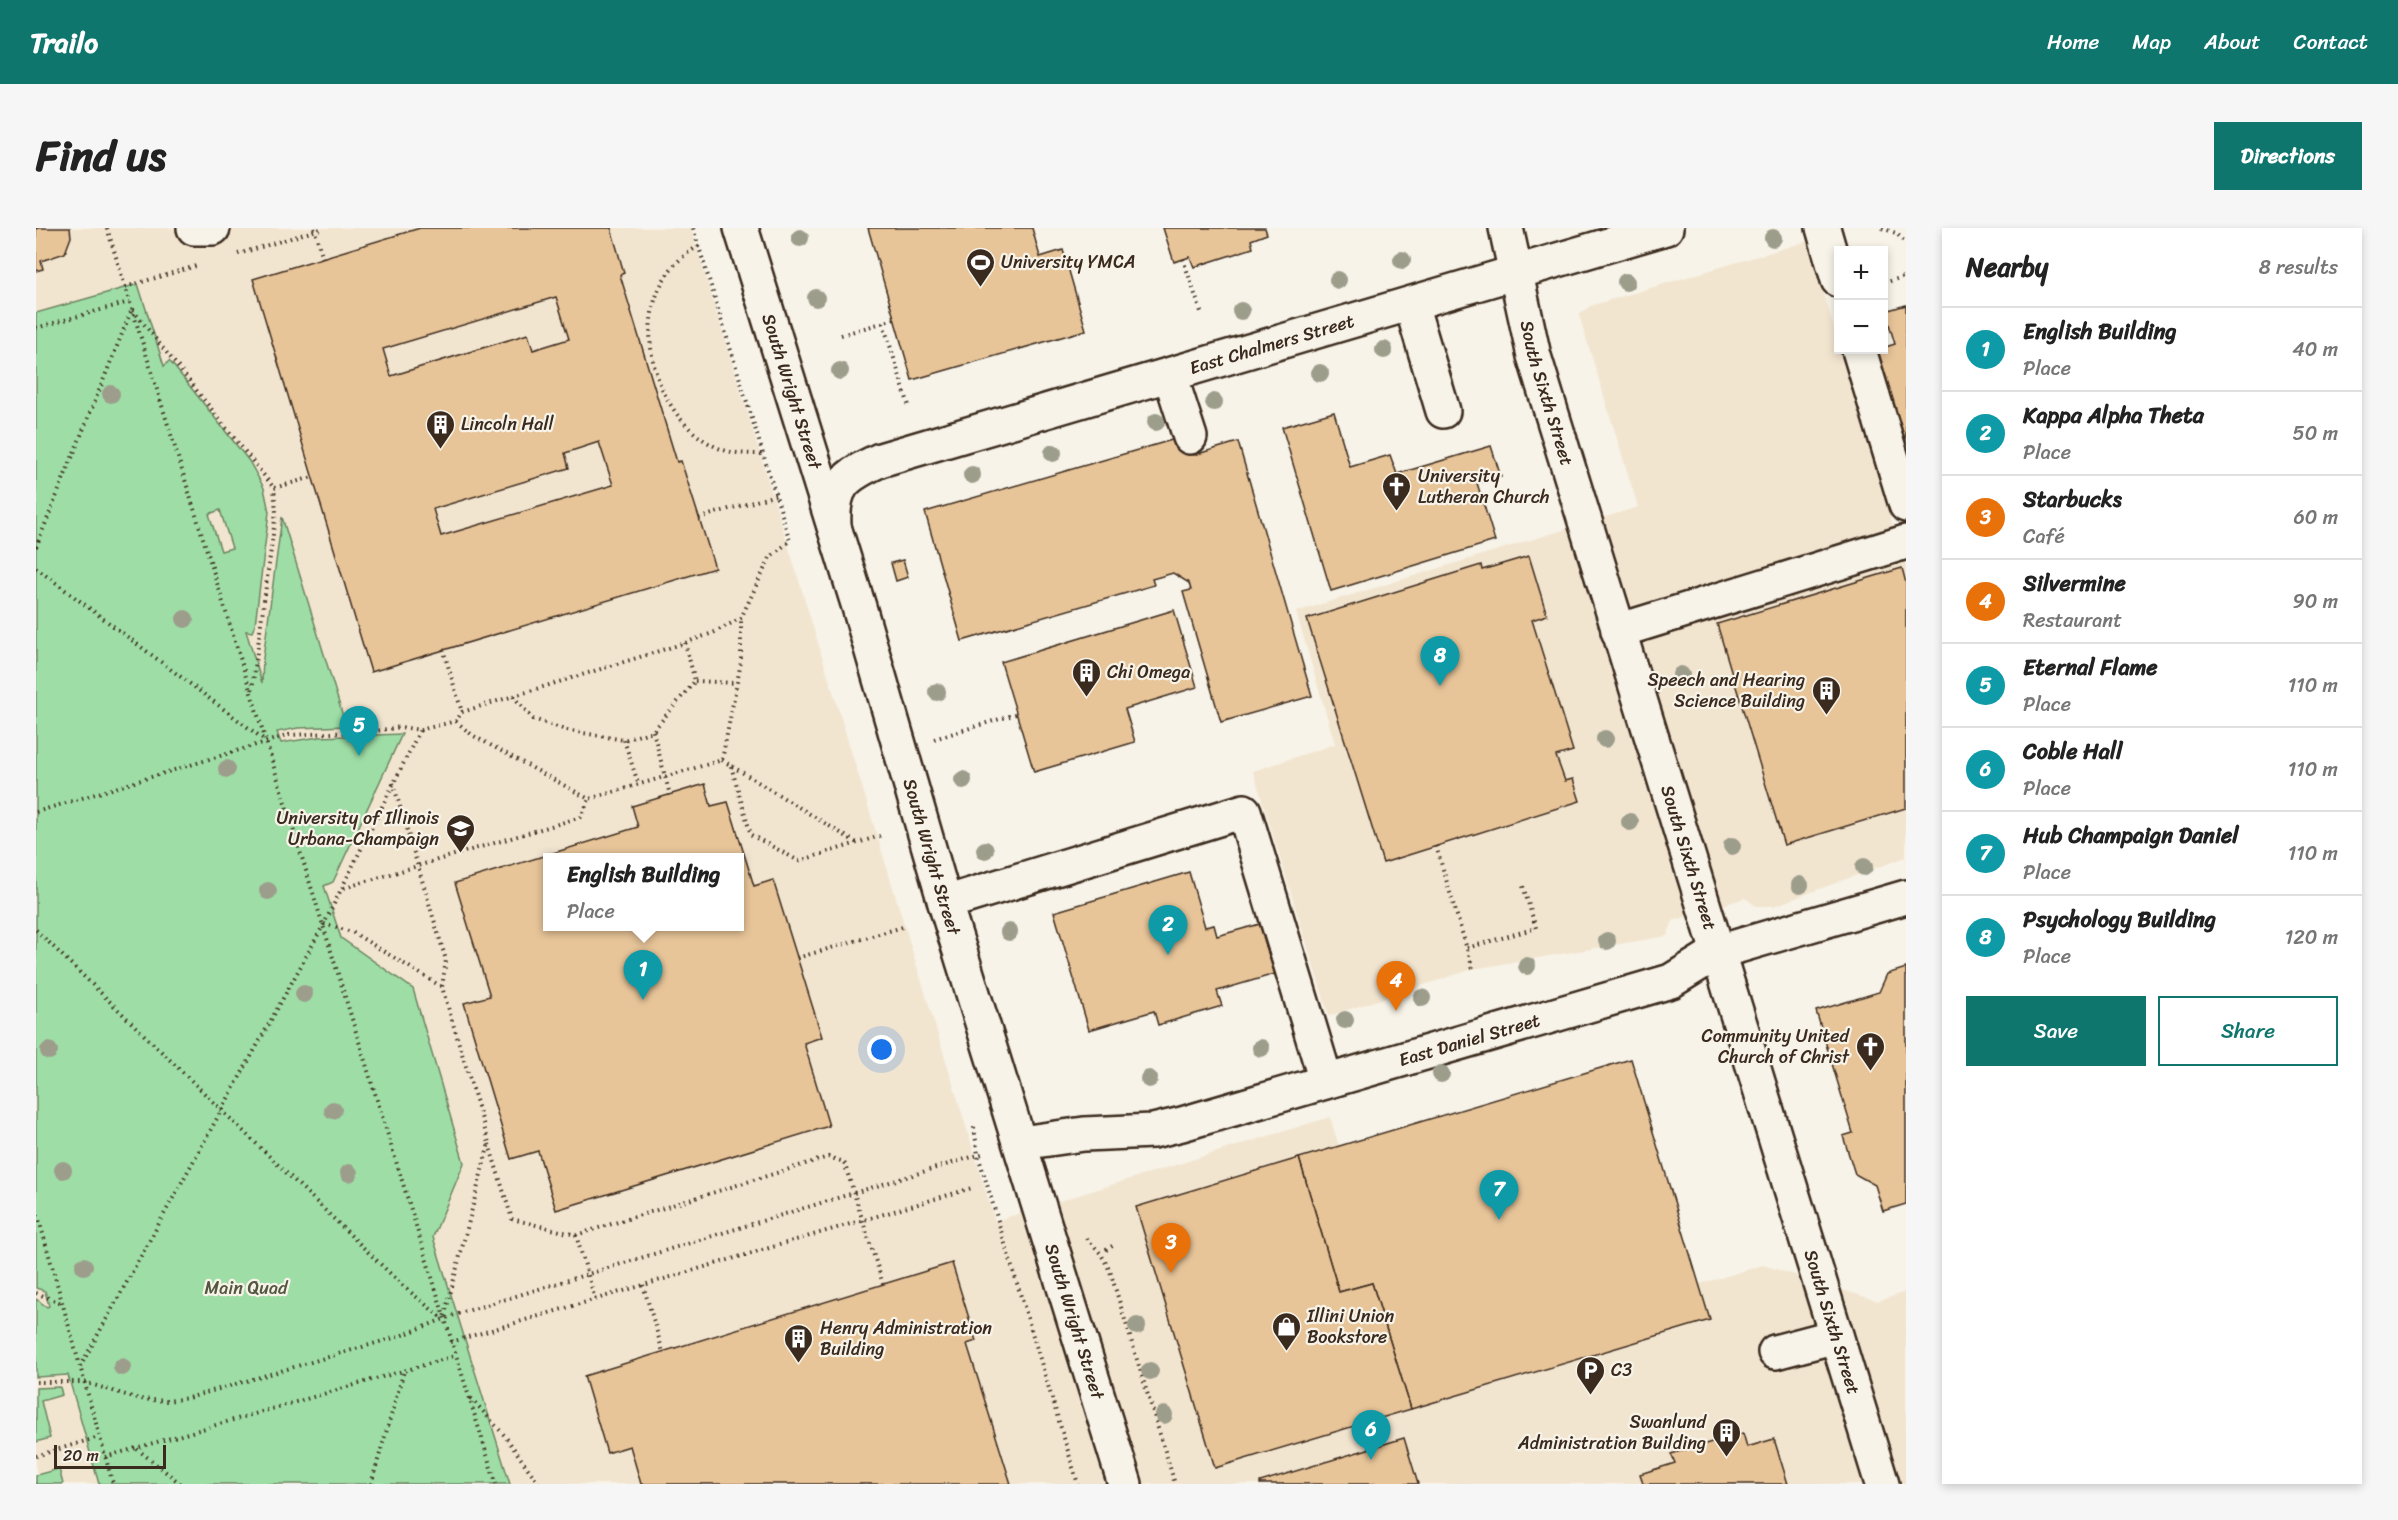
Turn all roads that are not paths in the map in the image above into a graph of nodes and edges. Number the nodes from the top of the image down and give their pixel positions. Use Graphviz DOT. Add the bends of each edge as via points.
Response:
graph roads {
  1 [pos="194,228"];
  2 [pos="213,228"];
  3 [pos="741,228"];
  4 [pos="1506,228"];
  5 [pos="1666,228"];
  6 [pos="1823,228"];
  7 [pos="1834,264"];
  8 [pos="1515,274"];
  9 [pos="1411,304"];
  10 [pos="1860,354"];
  11 [pos="1170,375"];
  12 [pos="1443,411"];
  13 [pos="1190,437"];
  14 [pos="806,442"];
  15 [pos="880,460"];
  16 [pos="1906,505"];
  17 [pos="834,529"];
  18 [pos="1906,542"];
  19 [pos="1618,631"];
  20 [pos="1906,897"];
  21 [pos="945,903"];
  22 [pos="1718,952"];
  23 [pos="1326,1081"];
  24 [pos="1021,1143"];
  25 [pos="1836,1336"];
  26 [pos="1775,1352"];
  27 [pos="1125,1484"];
  28 [pos="1882,1484"];
  1 -- 2 [label="street"];
  3 -- 14 [label="street, South Wright Street"];
  4 -- 8 [label="street, South Sixth Street"];
  5 -- 8 [label="street, East Chalmers Street"];
  6 -- 7 [label="street"];
  8 -- 9 [label="street, East Chalmers Street"];
  8 -- 19 [label="street, South Sixth Street" via="1528,338"];
  9 -- 11 [label="street, East Chalmers Street"];
  9 -- 12 [label="street"];
  10 -- 16 [label="street"];
  11 -- 13 [label="street"];
  11 -- 15 [label="street, East Chalmers Street"];
  14 -- 15 [label="street, East Chalmers Street" via="840,458"];
  14 -- 17 [label="street, South Wright Street"];
  15 -- 17 [label="street, East Chalmers Street" via="859,470 840,488 833,502"];
  17 -- 21 [label="street, South Wright Street"];
  18 -- 19 [label="street"];
  19 -- 22 [label="street, South Sixth Street"];
  20 -- 22 [label="street, East Daniel Street"];
  21 -- 23 [label="street" via="1244,811"];
  21 -- 24 [label="street, South Wright Street"];
  22 -- 23 [label="street, East Daniel Street" via="1671,981"];
  22 -- 25 [label="street, South Sixth Street"];
  23 -- 24 [label="street, East Daniel Street" via="1153,1131 1084,1134"];
  24 -- 27 [label="street, South Wright Street"];
  25 -- 26 [label="street"];
  25 -- 28 [label="street, South Sixth Street"];
}
